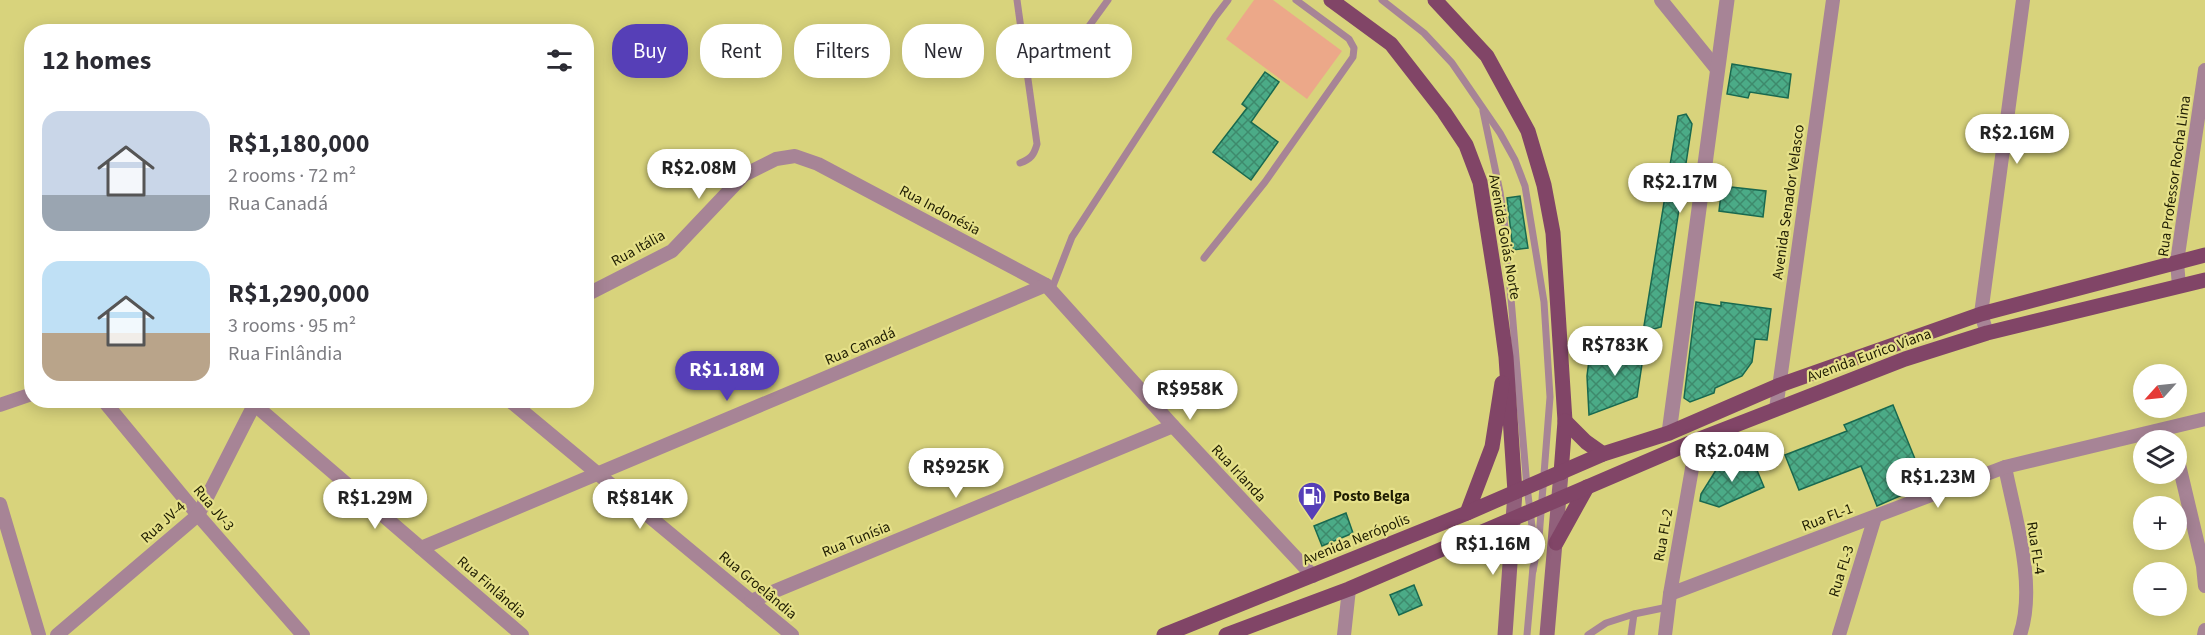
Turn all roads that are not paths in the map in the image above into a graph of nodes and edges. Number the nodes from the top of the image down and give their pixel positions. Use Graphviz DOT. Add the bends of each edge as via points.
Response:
graph roads {
  1 [pos="1017,0"];
  2 [pos="1108,0"];
  3 [pos="1228,0"];
  4 [pos="1296,0"];
  5 [pos="1331,0"];
  6 [pos="1382,0"];
  7 [pos="1661,0"];
  8 [pos="1726,0"];
  9 [pos="1833,0"];
  10 [pos="2023,0"];
  11 [pos="1440,2"];
  12 [pos="1091,24"];
  13 [pos="1716,69"];
  14 [pos="2205,70"];
  15 [pos="1482,106"];
  16 [pos="1020,163"];
  17 [pos="818,164"];
  18 [pos="2205,255"];
  19 [pos="1204,258"];
  20 [pos="2178,262"];
  21 [pos="2205,280"];
  22 [pos="2179,286"];
  23 [pos="1048,288"];
  24 [pos="594,291"];
  25 [pos="1981,314"];
  26 [pos="1987,333"];
  27 [pos="1506,357"];
  28 [pos="1780,385"];
  29 [pos="24,397"];
  30 [pos="0,405"];
  31 [pos="110,408"];
  32 [pos="249,408"];
  33 [pos="257,408"];
  34 [pos="519,408"];
  35 [pos="1776,409"];
  36 [pos="2205,419"];
  37 [pos="1565,421"];
  38 [pos="1173,426"];
  39 [pos="2182,430"];
  40 [pos="1669,433"];
  41 [pos="1697,440"];
  42 [pos="2133,442"];
  43 [pos="1603,454"];
  44 [pos="2005,467"];
  45 [pos="598,474"];
  46 [pos="1561,474"];
  47 [pos="1544,480"];
  48 [pos="2184,484"];
  49 [pos="1587,486"];
  50 [pos="1521,489"];
  51 [pos="1558,500"];
  52 [pos="0,504"];
  53 [pos="1536,510"];
  54 [pos="1467,513"];
  55 [pos="198,515"];
  56 [pos="1875,517"];
  57 [pos="1514,519"];
  58 [pos="1556,543"];
  59 [pos="421,548"];
  60 [pos="1533,571"];
  61 [pos="1313,576"];
  62 [pos="2205,586"];
  63 [pos="1349,589"];
  64 [pos="1669,600"];
  65 [pos="751,601"];
  66 [pos="1634,614"];
  67 [pos="2205,630"];
  68 [pos="39,635"];
  69 [pos="57,635"];
  70 [pos="303,635"];
  71 [pos="522,635"];
  72 [pos="792,635"];
  73 [pos="1165,635"];
  74 [pos="1226,635"];
  75 [pos="1344,635"];
  76 [pos="1505,635"];
  77 [pos="1527,635"];
  78 [pos="1547,635"];
  79 [pos="1588,635"];
  80 [pos="1631,635"];
  81 [pos="1665,635"];
  82 [pos="1839,635"];
  83 [pos="2020,635"];
  84 [pos="2204,635"];
  1 -- 16 [label="lane" via="1037,144 1030,159"];
  2 -- 12 [label="lane"];
  3 -- 23 [label="lane" via="1072,237"];
  4 -- 19 [label="lane" via="1348,39 1354,48 1353,57"];
  5 -- 27 [label="main road, Avenida Goiás Norte" via="1391,44 1466,145 1480,182"];
  6 -- 15 [label="lane" via="1424,33 1452,63"];
  7 -- 13 [label="street"];
  8 -- 13 [label="street"];
  9 -- 28 [label="street, Avenida Senador Velasco"];
  10 -- 25 [label="street"];
  11 -- 37 [label="main road" via="1487,56 1528,131 1553,233"];
  13 -- 40 [label="street"];
  14 -- 20 [label="street, Rua Professor Rocha Lima"];
  15 -- 47 [label="lane" via="1515,160 1525,186 1544,302 1550,397"];
  15 -- 50 [label="lane" via="1505,228"];
  17 -- 23 [label="street, Rua Indonésia"];
  17 -- 24 [label="street, Rua Itália" via="795,156 776,159 744,175 672,251"];
  18 -- 20 [label="main road, Avenida Eurico Viana"];
  20 -- 22 [label="street, Rua Professor Rocha Lima"];
  20 -- 25 [label="main road, Avenida Eurico Viana"];
  21 -- 22 [label="main road, Avenida Eurico Viana"];
  22 -- 26 [label="main road, Avenida Eurico Viana"];
  23 -- 38 [label="street, Rua Irlanda"];
  23 -- 45 [label="street, Rua Canadá"];
  25 -- 26 [label="street"];
  25 -- 28 [label="main road, Avenida Eurico Viana"];
  26 -- 35 [label="main road, Avenida Eurico Viana" via="1905,359"];
  27 -- 50 [label="main road"];
  27 -- 54 [label="main road" via="1492,447"];
  28 -- 35 [label="street, Avenida Senador Velasco"];
  28 -- 40 [label="main road, Avenida Eurico Viana"];
  29 -- 30 [label="street"];
  31 -- 55 [label="street, Rua JV-3"];
  32 -- 55 [label="street, Rua JV-4"];
  33 -- 59 [label="street, Rua Finlândia"];
  34 -- 45 [label="street, Rua Groelândia"];
  35 -- 41 [label="main road, Avenida Eurico Viana"];
  36 -- 39 [label="street, Rua FL-1"];
  37 -- 43 [label="main road"];
  37 -- 46 [label="main road"];
  38 -- 61 [label="street, Rua Irlanda"];
  38 -- 65 [label="street, Rua Tunísia"];
  40 -- 43 [label="main road, Avenida Eurico Viana"];
  41 -- 49 [label="main road, Avenida Eurico Viana"];
  41 -- 64 [label="street, Rua FL-2"];
  42 -- 44 [label="street, Rua FL-1"];
  43 -- 46 [label="main road, Avenida Eurico Viana"];
  44 -- 56 [label="street, Rua FL-1"];
  44 -- 83 [label="street, Rua FL-4" via="2026,574 2025,619"];
  45 -- 59 [label="street, Rua Canadá"];
  45 -- 65 [label="street, Rua Groelândia"];
  46 -- 47 [label="main road, Avenida Nerópolis"];
  46 -- 51 [label="main road"];
  47 -- 50 [label="main road, Avenida Nerópolis"];
  47 -- 53 [label="lane"];
  48 -- 62 [label="street"];
  49 -- 51 [label="main road, Avenida Eurico Viana"];
  49 -- 58 [label="main road"];
  50 -- 53 [label="lane"];
  50 -- 54 [label="main road, Avenida Nerópolis"];
  50 -- 57 [label="main road"];
  51 -- 53 [label="main road"];
  51 -- 58 [label="main road"];
  52 -- 68 [label="street"];
  53 -- 57 [label="main road"];
  53 -- 60 [label="lane"];
  53 -- 60 [label="lane" via="1539,538"];
  54 -- 61 [label="main road, Avenida Nerópolis"];
  55 -- 69 [label="street, Rua JV-4"];
  55 -- 70 [label="street, Rua JV-3"];
  56 -- 64 [label="street, Rua FL-1"];
  56 -- 82 [label="street, Rua FL-3"];
  57 -- 63 [label="main road"];
  57 -- 76 [label="main road"];
  58 -- 78 [label="main road"];
  59 -- 71 [label="street, Rua Finlândia"];
  60 -- 77 [label="lane"];
  61 -- 73 [label="main road, Avenida Nerópolis"];
  63 -- 74 [label="main road"];
  63 -- 75 [label="street"];
  64 -- 66 [label="lane"];
  64 -- 81 [label="street, Rua FL-2"];
  65 -- 72 [label="street, Rua Groelândia"];
  66 -- 79 [label="lane" via="1606,623"];
  66 -- 80 [label="lane"];
  67 -- 84 [label="street"];
}
